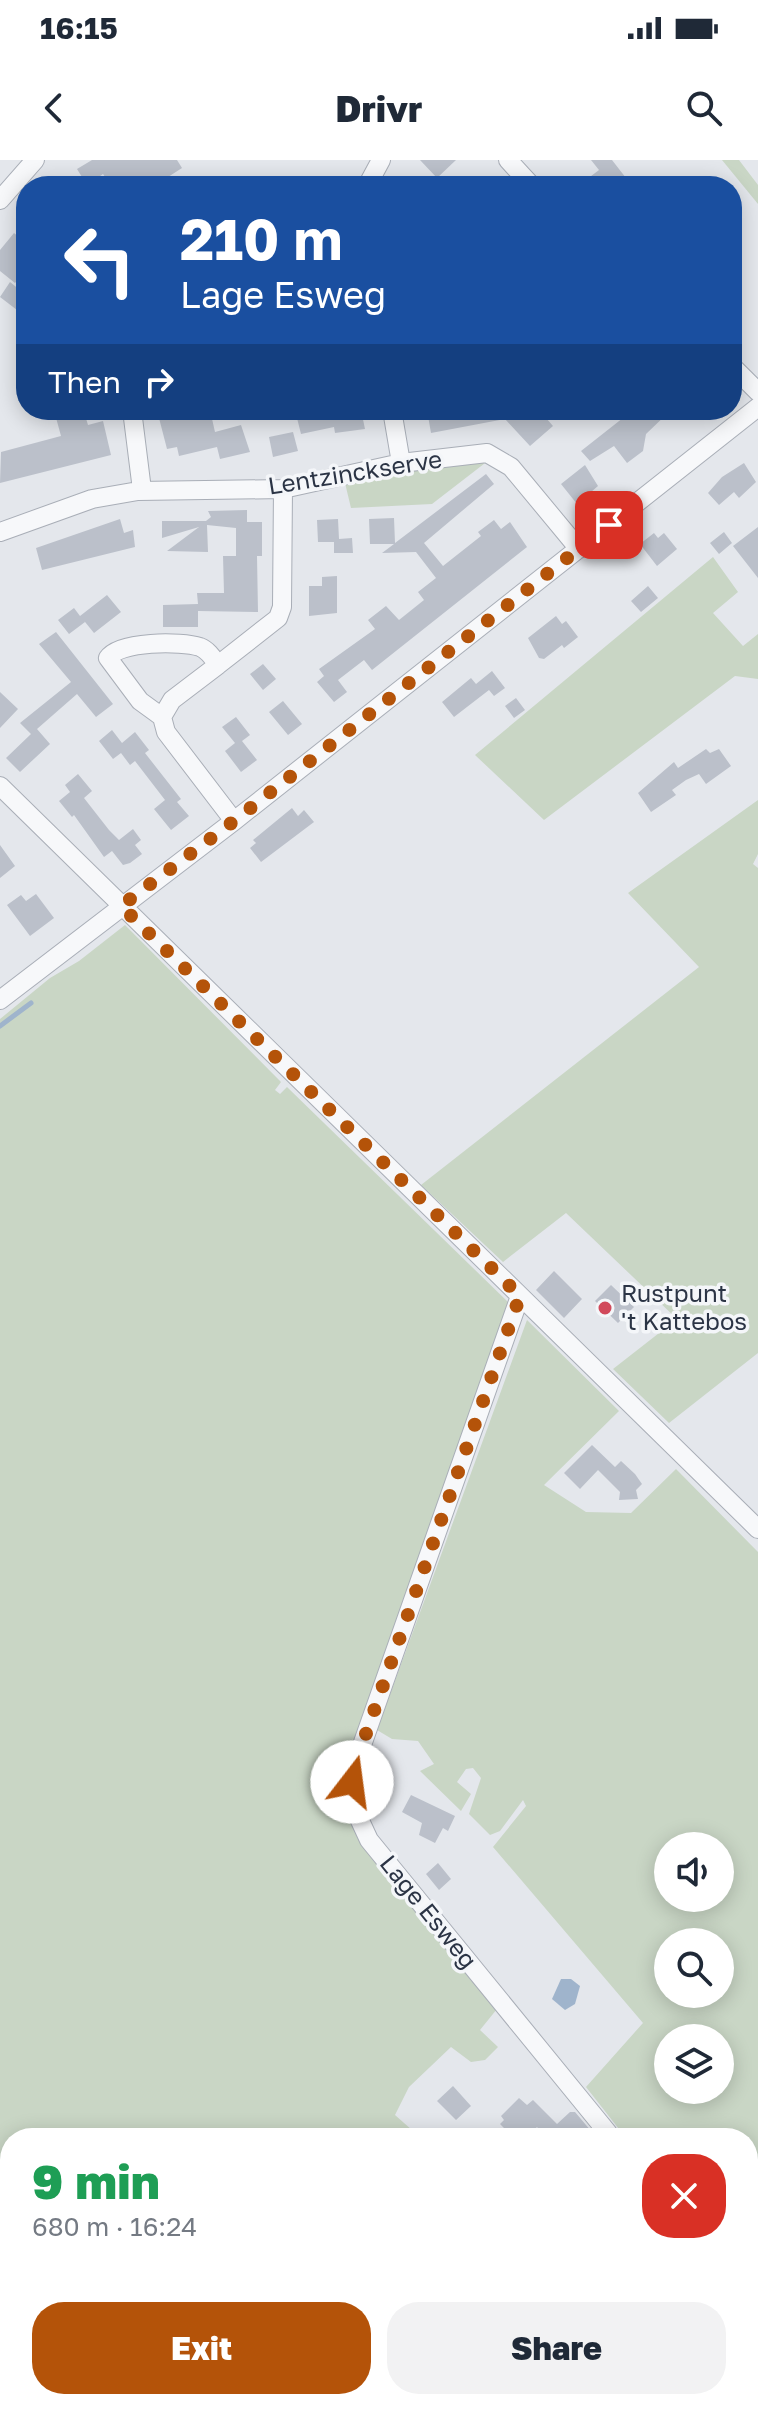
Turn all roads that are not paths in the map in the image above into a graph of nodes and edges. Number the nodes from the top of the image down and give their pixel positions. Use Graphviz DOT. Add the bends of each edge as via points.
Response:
graph roads {
  1 [pos="35,160"];
  2 [pos="508,160"];
  3 [pos="21,176"];
  4 [pos="523,176"];
  5 [pos="16,182"];
  6 [pos="0,200"];
  7 [pos="742,376"];
  8 [pos="758,392"];
  9 [pos="755,416"];
  10 [pos="133,420"];
  11 [pos="394,420"];
  12 [pos="401,463"];
  13 [pos="283,489"];
  14 [pos="142,490"];
  15 [pos="0,532"];
  16 [pos="579,549"];
  17 [pos="218,665"];
  18 [pos="162,717"];
  19 [pos="0,786"];
  20 [pos="234,821"];
  21 [pos="121,906"];
  22 [pos="0,1000"];
  23 [pos="520,1296"];
  24 [pos="758,1529"];
  25 [pos="604,2128"];
  1 -- 3 [label="street"];
  2 -- 4 [label="street"];
  5 -- 6 [label="street"];
  7 -- 8 [label="street"];
  9 -- 16 [label="street"];
  10 -- 14 [label="street"];
  11 -- 12 [label="street"];
  12 -- 13 [label="street, Lentzinckserve"];
  12 -- 16 [label="street, Lentzinckserve" via="487,453 498,457"];
  13 -- 14 [label="street, Lentzinckserve"];
  13 -- 17 [label="street" via="278,618"];
  14 -- 15 [label="street, Lentzinckserve" via="92,499"];
  16 -- 20 [label="street"];
  17 -- 18 [label="street" via="172,700"];
  17 -- 18 [label="street" via="205,650 193,646 131,645 112,652 111,666 140,701"];
  18 -- 20 [label="street" via="166,732"];
  19 -- 21 [label="street"];
  20 -- 21 [label="street"];
  21 -- 22 [label="street"];
  21 -- 23 [label="street"];
  23 -- 24 [label="street"];
  23 -- 25 [label="street, Lage Esweg" via="355,1765 350,1799 371,1842"];
}
